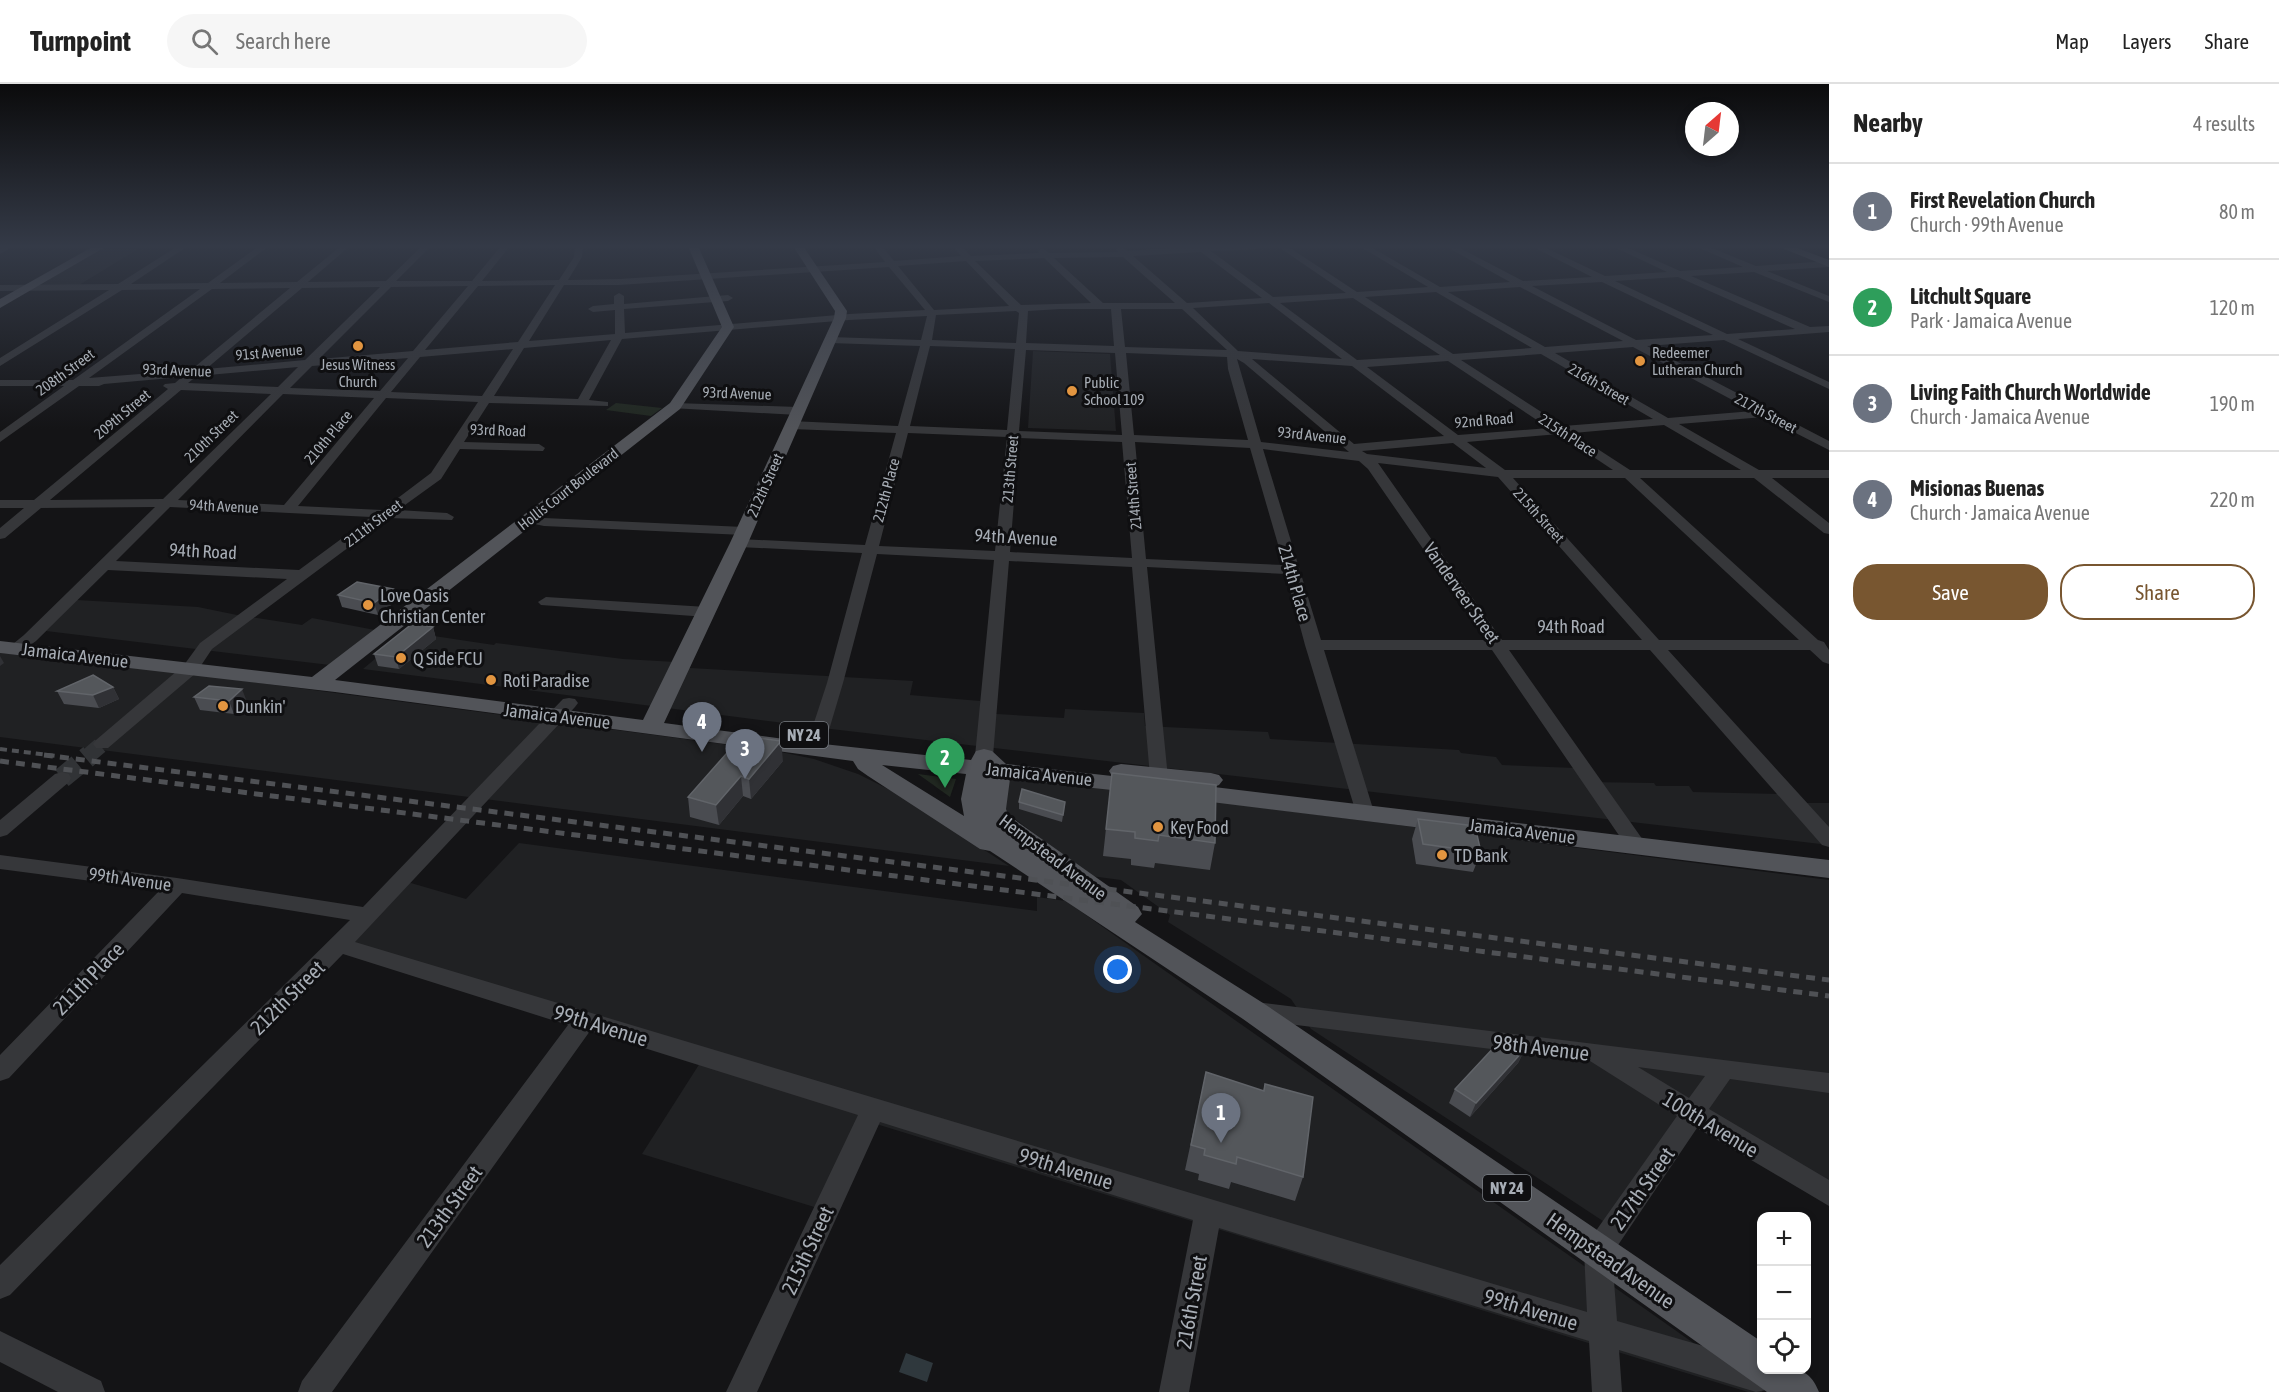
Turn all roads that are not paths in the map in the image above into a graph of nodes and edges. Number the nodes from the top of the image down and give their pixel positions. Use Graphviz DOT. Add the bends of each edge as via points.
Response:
graph roads {
  1 [pos="88,307"];
  2 [pos="182,307"];
  3 [pos="273,307"];
  4 [pos="365,307"];
  5 [pos="456,307"];
  6 [pos="546,307"];
  7 [pos="631,307"];
  8 [pos="726,307"];
  9 [pos="839,307"];
  10 [pos="927,307"];
  11 [pos="1058,307"];
  12 [pos="1116,307"];
  13 [pos="1186,307"];
  14 [pos="1279,307"];
  15 [pos="1373,307"];
  16 [pos="1466,307"];
  17 [pos="1565,307"];
  18 [pos="1662,307"];
  19 [pos="1753,307"];
  20 [pos="620,308"];
  21 [pos="1019,308"];
  22 [pos="593,309"];
  23 [pos="932,313"];
  24 [pos="840,318"];
  25 [pos="735,327"];
  26 [pos="1829,329"];
  27 [pos="1808,331"];
  28 [pos="619,337"];
  29 [pos="1726,337"];
  30 [pos="830,340"];
  31 [pos="1829,340"];
  32 [pos="926,343"];
  33 [pos="1635,344"];
  34 [pos="521,345"];
  35 [pos="1021,346"];
  36 [pos="1120,350"];
  37 [pos="1542,351"];
  38 [pos="416,355"];
  39 [pos="1236,355"];
  40 [pos="1450,358"];
  41 [pos="0,363"];
  42 [pos="1354,363"];
  43 [pos="308,364"];
  44 [pos="1233,369"];
  45 [pos="1257,369"];
  46 [pos="192,374"];
  47 [pos="82,382"];
  48 [pos="0,383"];
  49 [pos="179,386"];
  50 [pos="1829,387"];
  51 [pos="281,390"];
  52 [pos="384,394"];
  53 [pos="486,399"];
  54 [pos="582,403"];
  55 [pos="604,404"];
  56 [pos="683,407"];
  57 [pos="1766,413"];
  58 [pos="794,418"];
  59 [pos="1663,422"];
  60 [pos="903,430"];
  61 [pos="1560,430"];
  62 [pos="1013,434"];
  63 [pos="0,438"];
  64 [pos="642,439"];
  65 [pos="1128,439"];
  66 [pos="1455,439"];
  67 [pos="456,445"];
  68 [pos="1255,446"];
  69 [pos="1829,446"];
  70 [pos="539,448"];
  71 [pos="1355,452"];
  72 [pos="585,474"];
  73 [pos="1502,474"];
  74 [pos="1829,474"];
  75 [pos="1629,475"];
  76 [pos="1755,475"];
  77 [pos="603,477"];
  78 [pos="166,503"];
  79 [pos="0,504"];
  80 [pos="37,504"];
  81 [pos="288,509"];
  82 [pos="384,514"];
  83 [pos="447,517"];
  84 [pos="537,521"];
  85 [pos="1829,530"];
  86 [pos="0,535"];
  87 [pos="742,537"];
  88 [pos="870,550"];
  89 [pos="493,554"];
  90 [pos="1002,556"];
  91 [pos="1138,562"];
  92 [pos="103,565"];
  93 [pos="1292,570"];
  94 [pos="302,575"];
  95 [pos="433,592"];
  96 [pos="453,595"];
  97 [pos="546,602"];
  98 [pos="707,612"];
  99 [pos="12,642"];
  100 [pos="1313,645"];
  101 [pos="1499,645"];
  102 [pos="1657,645"];
  103 [pos="1822,645"];
  104 [pos="1829,659"];
  105 [pos="195,662"];
  106 [pos="333,679"];
  107 [pos="563,709"];
  108 [pos="654,722"];
  109 [pos="816,743"];
  110 [pos="102,744"];
  111 [pos="860,754"];
  112 [pos="988,765"];
  113 [pos="62,778"];
  114 [pos="1160,781"];
  115 [pos="1362,805"];
  116 [pos="0,830"];
  117 [pos="1632,838"];
  118 [pos="1829,840"];
  119 [pos="1007,852"];
  120 [pos="1829,855"];
  121 [pos="0,862"];
  122 [pos="1829,869"];
  123 [pos="177,885"];
  124 [pos="367,915"];
  125 [pos="339,945"];
  126 [pos="1253,1011"];
  127 [pos="585,1020"];
  128 [pos="1593,1053"];
  129 [pos="1724,1068"];
  130 [pos="0,1071"];
  131 [pos="1829,1083"];
  132 [pos="873,1109"];
  133 [pos="1693,1113"];
  134 [pos="1829,1194"];
  135 [pos="1208,1212"];
  136 [pos="1598,1251"];
  137 [pos="0,1285"];
  138 [pos="1602,1331"];
  139 [pos="0,1346"];
  140 [pos="1757,1362"];
  141 [pos="1787,1383"];
  142 [pos="90,1392"];
  143 [pos="313,1392"];
  144 [pos="741,1392"];
  145 [pos="1174,1392"];
  146 [pos="1607,1392"];
  1 -- 41 [label="street"];
  2 -- 47 [label="street, 208th Street"];
  3 -- 46 [label="street, 209th Street"];
  4 -- 43 [label="street, 210th Street"];
  5 -- 38 [label="street, 210th Place"];
  6 -- 34 [label="street, 211th Street"];
  7 -- 20 [label="street"];
  8 -- 25 [label="main road"];
  9 -- 24 [label="main road"];
  10 -- 23 [label="street"];
  11 -- 21 [label="street, 91st Avenue"];
  12 -- 36 [label="street, 214th Street"];
  13 -- 39 [label="street, Vanderveer Street"];
  14 -- 42 [label="street, 215th Street"];
  15 -- 40 [label="street, 215th Place"];
  16 -- 37 [label="street, 216th Street"];
  17 -- 33 [label="street, 217th Street"];
  18 -- 29 [label="street"];
  19 -- 27 [label="street"];
  20 -- 22 [label="street"];
  20 -- 28 [label="street"];
  21 -- 23 [label="street, 91st Avenue"];
  21 -- 35 [label="street, 213th Street" via="1024,312"];
  23 -- 24 [label="street, 91st Avenue"];
  23 -- 32 [label="street, 212th Place"];
  24 -- 25 [label="street, 91st Avenue"];
  24 -- 30 [label="main road, 212th Street"];
  25 -- 28 [label="street, 91st Avenue"];
  25 -- 56 [label="main road, Hollis Court Boulevard"];
  26 -- 27 [label="street"];
  27 -- 29 [label="street"];
  27 -- 31 [label="street"];
  28 -- 34 [label="street, 91st Avenue"];
  28 -- 54 [label="street"];
  29 -- 33 [label="street"];
  29 -- 50 [label="street"];
  30 -- 32 [label="street"];
  30 -- 58 [label="main road, 212th Street"];
  32 -- 35 [label="street"];
  32 -- 60 [label="street, 212th Place"];
  33 -- 37 [label="street"];
  33 -- 57 [label="street, 217th Street"];
  34 -- 38 [label="street, 91st Avenue"];
  34 -- 53 [label="street, 211th Street"];
  35 -- 36 [label="street"];
  35 -- 62 [label="street, 213th Street"];
  36 -- 39 [label="street"];
  36 -- 65 [label="street, 214th Street"];
  37 -- 40 [label="street"];
  37 -- 59 [label="street, 216th Street"];
  38 -- 43 [label="street, 91st Avenue"];
  38 -- 52 [label="street, 210th Place"];
  39 -- 42 [label="street"];
  39 -- 44 [label="street, 214th Place" via="1231,358"];
  39 -- 45 [label="street, Vanderveer Street"];
  40 -- 42 [label="street"];
  40 -- 61 [label="street, 215th Place"];
  42 -- 66 [label="street, 215th Street"];
  43 -- 46 [label="street, 91st Avenue"];
  43 -- 51 [label="street, 210th Street"];
  44 -- 45 [label="street"];
  44 -- 68 [label="street, 214th Place"];
  45 -- 71 [label="street, Vanderveer Street"];
  46 -- 47 [label="street, 91st Avenue"];
  46 -- 49 [label="street, 209th Street"];
  47 -- 48 [label="street, 93rd Avenue"];
  47 -- 49 [label="street, 93rd Avenue"];
  47 -- 63 [label="street, 208th Street"];
  49 -- 51 [label="street, 93rd Avenue"];
  49 -- 80 [label="street, 209th Street"];
  51 -- 52 [label="street, 93rd Avenue"];
  51 -- 78 [label="street, 210th Street"];
  52 -- 53 [label="street, 93rd Avenue"];
  52 -- 81 [label="street, 210th Place"];
  53 -- 54 [label="street, 93rd Avenue"];
  53 -- 67 [label="street, 211th Street"];
  54 -- 55 [label="street, 93rd Avenue"];
  56 -- 58 [label="street, 93rd Avenue"];
  56 -- 64 [label="main road, Hollis Court Boulevard"];
  57 -- 59 [label="street, 92nd Road"];
  57 -- 69 [label="street, 217th Street"];
  58 -- 60 [label="street, 93rd Avenue"];
  58 -- 87 [label="main road, 212th Street"];
  59 -- 61 [label="street, 92nd Road"];
  59 -- 76 [label="street, 216th Street"];
  60 -- 62 [label="street, 93rd Avenue"];
  60 -- 88 [label="street, 212th Place"];
  61 -- 66 [label="street, 92nd Road"];
  61 -- 75 [label="street, 215th Place"];
  62 -- 65 [label="street, 93rd Avenue"];
  62 -- 90 [label="street, 213th Street"];
  64 -- 72 [label="main road, Hollis Court Boulevard"];
  64 -- 77 [label="main road, Hollis Court Boulevard"];
  65 -- 68 [label="street, 93rd Avenue"];
  65 -- 91 [label="street, 214th Street"];
  66 -- 71 [label="street, 92nd Road"];
  66 -- 73 [label="street, 215th Street"];
  67 -- 70 [label="street, 93rd Road"];
  67 -- 82 [label="street, 211th Street" via="436,476"];
  68 -- 71 [label="street, 93rd Avenue"];
  68 -- 93 [label="street, 214th Place"];
  71 -- 73 [label="street, 93rd Avenue"];
  71 -- 101 [label="street, Vanderveer Street" via="1373,466"];
  72 -- 77 [label="main road"];
  72 -- 84 [label="main road, Hollis Court Boulevard"];
  73 -- 75 [label="street, 93rd Avenue"];
  73 -- 102 [label="street, 215th Street"];
  74 -- 76 [label="street, 93rd Avenue"];
  75 -- 76 [label="street, 93rd Avenue"];
  75 -- 103 [label="street, 215th Place"];
  76 -- 85 [label="street, 216th Street"];
  77 -- 84 [label="main road, Hollis Court Boulevard"];
  78 -- 80 [label="street, 94th Avenue"];
  78 -- 81 [label="street, 94th Avenue"];
  78 -- 92 [label="street, 210th Street"];
  79 -- 80 [label="street, 94th Avenue"];
  80 -- 86 [label="street, 209th Street"];
  81 -- 82 [label="street, 94th Avenue"];
  82 -- 83 [label="street, 94th Avenue"];
  82 -- 94 [label="street, 211th Street"];
  84 -- 87 [label="street, 94th Avenue"];
  84 -- 89 [label="main road, Hollis Court Boulevard"];
  87 -- 88 [label="street, 94th Avenue"];
  87 -- 98 [label="main road, 212th Street"];
  88 -- 90 [label="street, 94th Avenue"];
  88 -- 109 [label="street, 212th Place" via="836,683"];
  89 -- 95 [label="main road, Hollis Court Boulevard"];
  89 -- 96 [label="main road, Hollis Court Boulevard"];
  90 -- 91 [label="street, 94th Avenue"];
  90 -- 112 [label="street, 213th Street"];
  91 -- 93 [label="street, 94th Avenue"];
  91 -- 114 [label="street, 214th Street"];
  92 -- 94 [label="street, 94th Road"];
  92 -- 99 [label="street, 210th Street"];
  93 -- 100 [label="street, 214th Place"];
  94 -- 105 [label="street, 211th Street" via="214,640"];
  95 -- 96 [label="main road"];
  95 -- 106 [label="main road, Hollis Court Boulevard"];
  96 -- 106 [label="main road, Hollis Court Boulevard"];
  97 -- 98 [label="street"];
  98 -- 108 [label="main road, 212th Street"];
  99 -- 105 [label="main road, Jamaica Avenue"];
  100 -- 101 [label="street, 94th Road"];
  100 -- 115 [label="street, 214th Place"];
  101 -- 102 [label="street, 94th Road"];
  101 -- 117 [label="street, Vanderveer Street"];
  102 -- 103 [label="street, 94th Road"];
  102 -- 118 [label="street, 215th Street"];
  103 -- 104 [label="street, 215th Place"];
  105 -- 106 [label="main road, Jamaica Avenue"];
  105 -- 110 [label="street, 211th Street"];
  106 -- 107 [label="main road, Jamaica Avenue / NY 24"];
  107 -- 108 [label="main road, Jamaica Avenue / NY 24"];
  107 -- 124 [label="street, 212th Street"];
  108 -- 109 [label="main road, Jamaica Avenue / NY 24"];
  109 -- 111 [label="main road, Jamaica Avenue"];
  109 -- 112 [label="main road, Jamaica Avenue / NY 24" via="951,752"];
  111 -- 112 [label="main road, Jamaica Avenue"];
  111 -- 119 [label="main road, NY 24" via="876,771"];
  112 -- 114 [label="main road, Jamaica Avenue"];
  112 -- 119 [label="main road, Hempstead Avenue" via="973,813 983,831"];
  112 -- 126 [label="main road, Hempstead Avenue / NY 24" via="996,817 1150,929"];
  113 -- 116 [label="street"];
  114 -- 115 [label="main road, Jamaica Avenue"];
  115 -- 117 [label="main road, Jamaica Avenue"];
  117 -- 120 [label="main road, Jamaica Avenue"];
  117 -- 122 [label="main road, Jamaica Avenue"];
  119 -- 126 [label="main road, Hempstead Avenue / NY 24"];
  121 -- 123 [label="street, 99th Avenue"];
  123 -- 124 [label="street, 99th Avenue"];
  123 -- 130 [label="street, 211th Place"];
  124 -- 125 [label="street, 212th Street"];
  125 -- 127 [label="street, 99th Avenue"];
  125 -- 137 [label="street, 212th Street"];
  126 -- 128 [label="street, 98th Avenue"];
  126 -- 136 [label="main road, Hempstead Avenue / NY 24"];
  127 -- 132 [label="street, 99th Avenue"];
  127 -- 143 [label="street, 213th Street"];
  128 -- 129 [label="street, 98th Avenue"];
  128 -- 133 [label="street, 100th Avenue"];
  129 -- 131 [label="street, 98th Avenue"];
  129 -- 133 [label="street, 217th Street"];
  132 -- 135 [label="street, 99th Avenue"];
  132 -- 144 [label="street, 215th Street"];
  133 -- 134 [label="street, 100th Avenue"];
  133 -- 136 [label="street, 217th Street"];
  135 -- 138 [label="street, 99th Avenue"];
  135 -- 145 [label="street, 216th Street"];
  136 -- 138 [label="street"];
  136 -- 140 [label="main road, Hempstead Avenue / NY 24"];
  138 -- 141 [label="street, 99th Avenue"];
  138 -- 146 [label="street"];
  139 -- 142 [label="street"];
}
